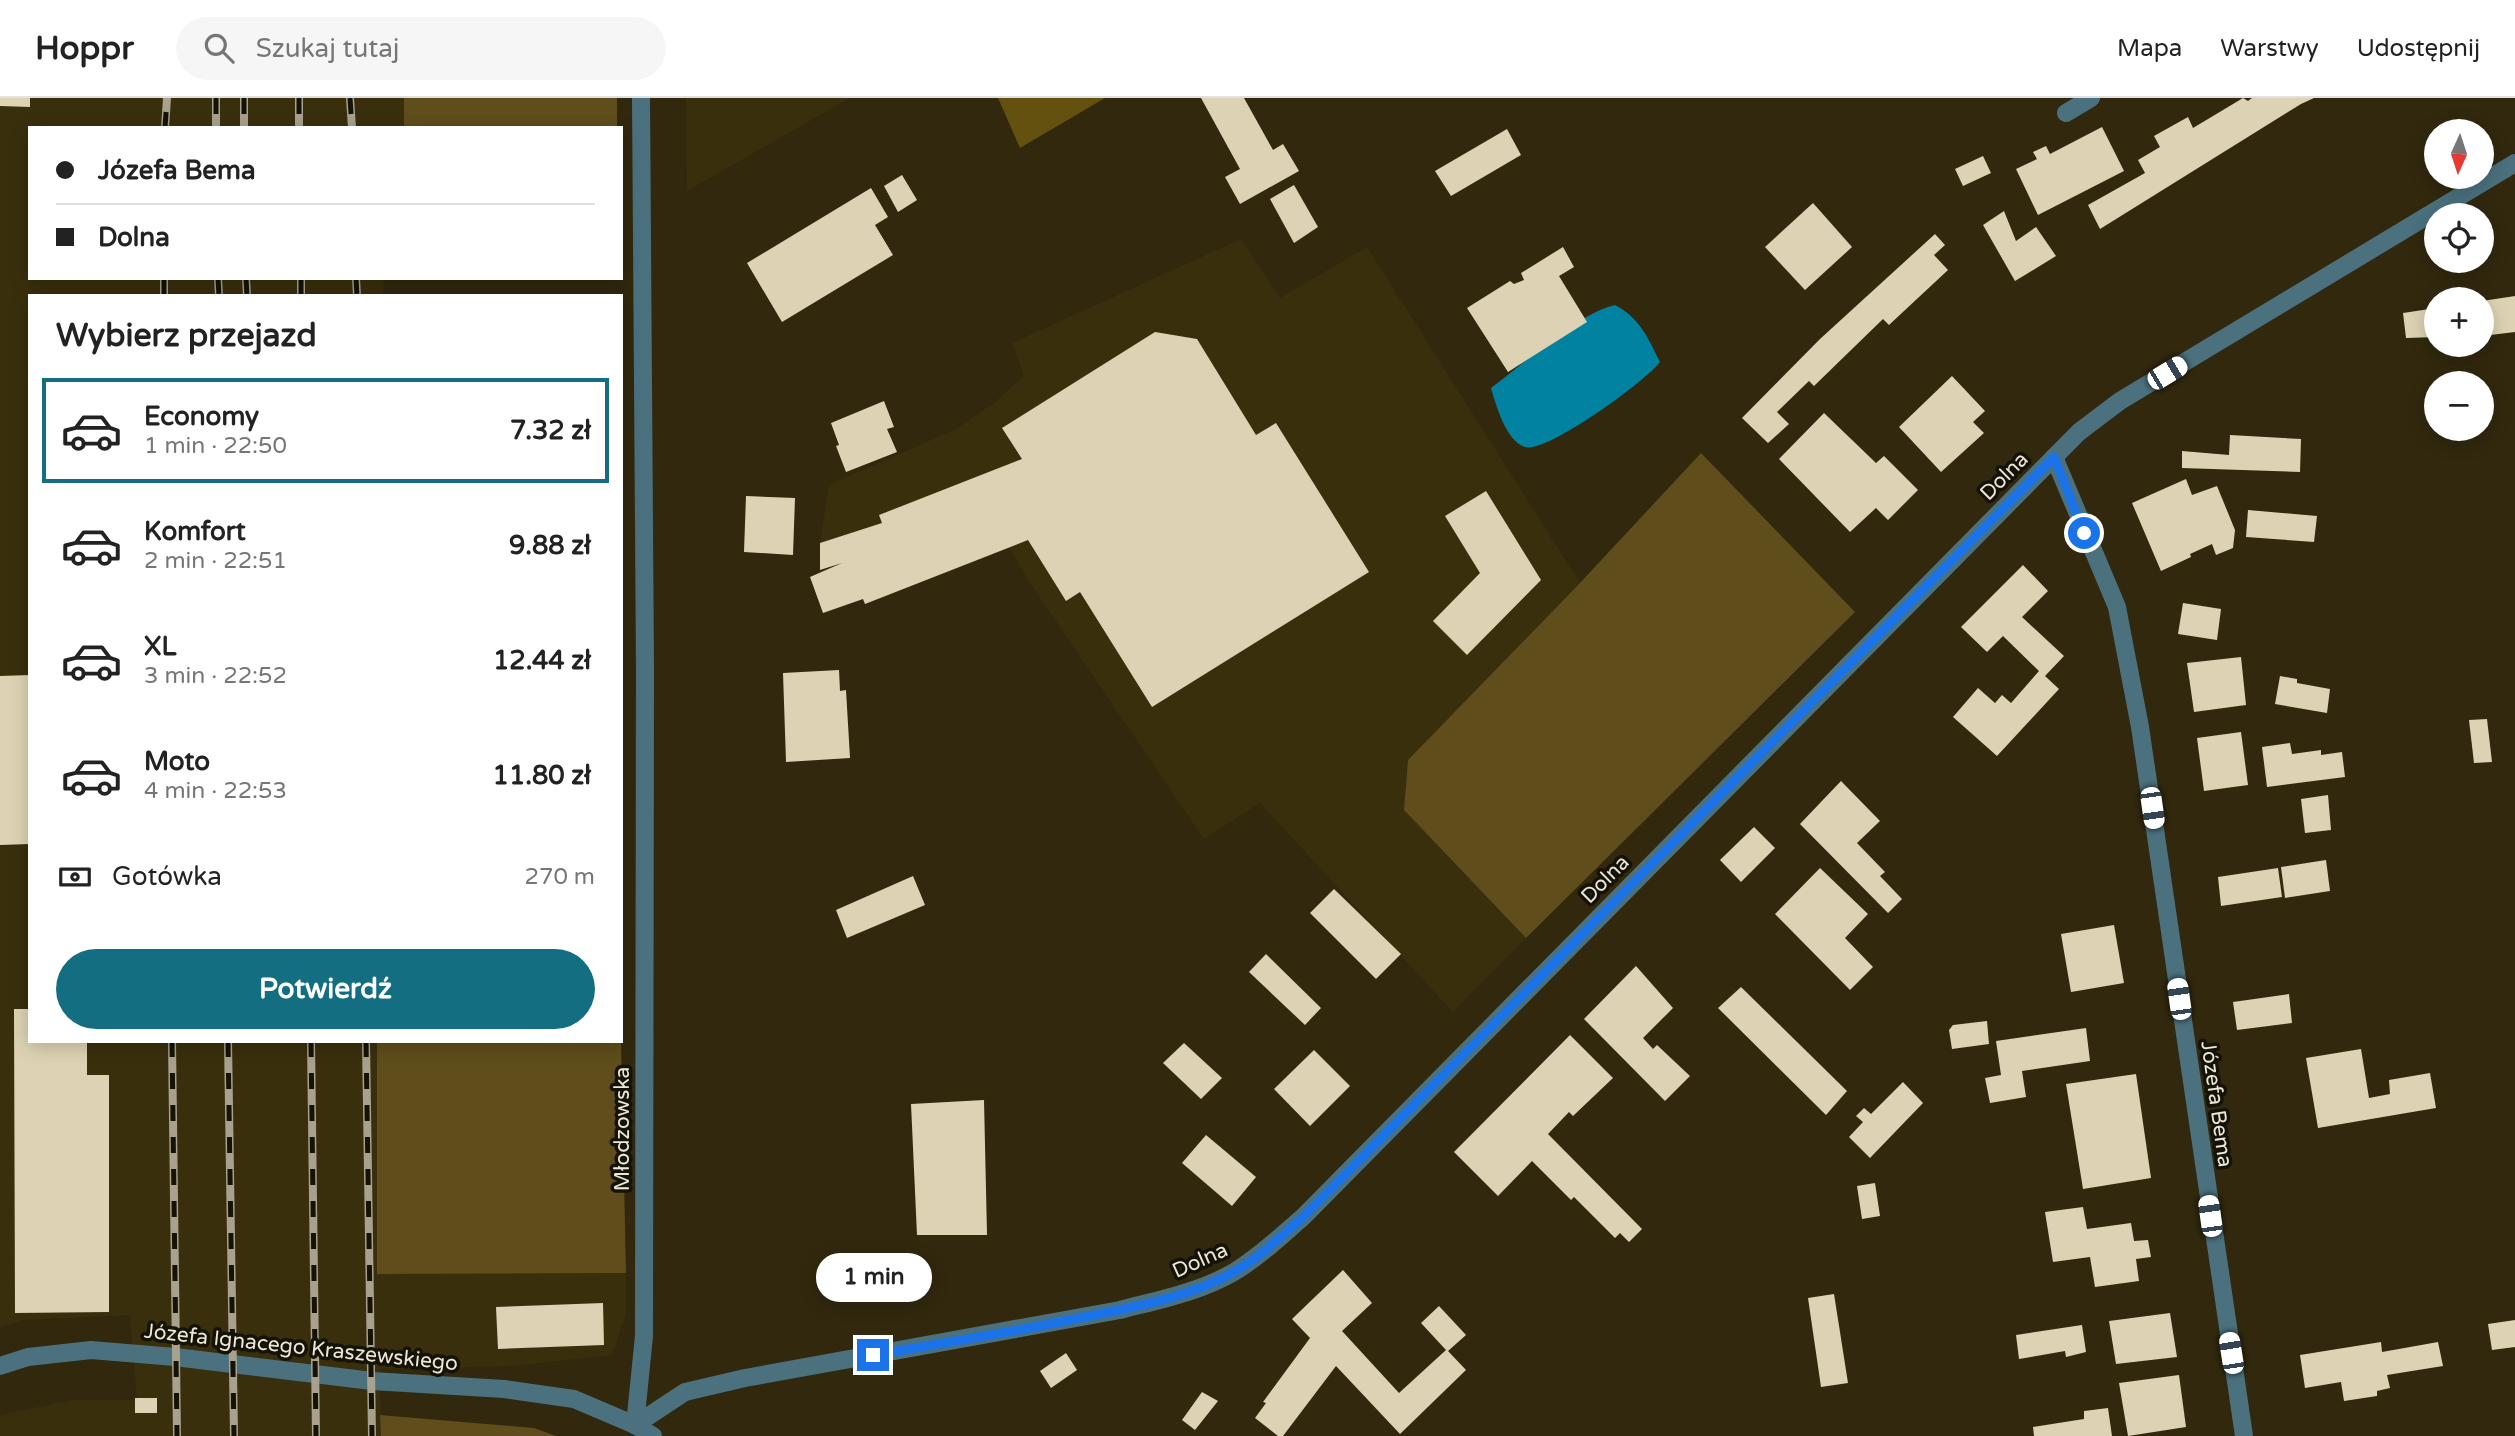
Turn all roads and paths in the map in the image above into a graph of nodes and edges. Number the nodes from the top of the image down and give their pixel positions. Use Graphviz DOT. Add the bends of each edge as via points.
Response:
graph roads {
  1 [pos="641,98"];
  2 [pos="2091,98"];
  3 [pos="2066,113"];
  4 [pos="2515,163"];
  5 [pos="2054,457"];
  6 [pos="0,1366"];
  7 [pos="635,1425"];
  8 [pos="653,1436"];
  9 [pos="2244,1436"];
  1 -- 7 [label="street, Młodzowska" via="644,1336"];
  2 -- 3 [label="street"];
  4 -- 5 [label="street, Dolna" via="2120,401"];
  5 -- 7 [label="street, Dolna" via="1303,1217 1253,1259 1206,1285 1119,1310 685,1392"];
  5 -- 9 [label="street, Józefa Bema" via="2120,621 2140,727"];
  6 -- 7 [label="street, Józefa Ignacego Kraszewskiego" via="28,1357 91,1350 176,1357 372,1381 560,1397"];
  7 -- 8 [label="street"];
}
